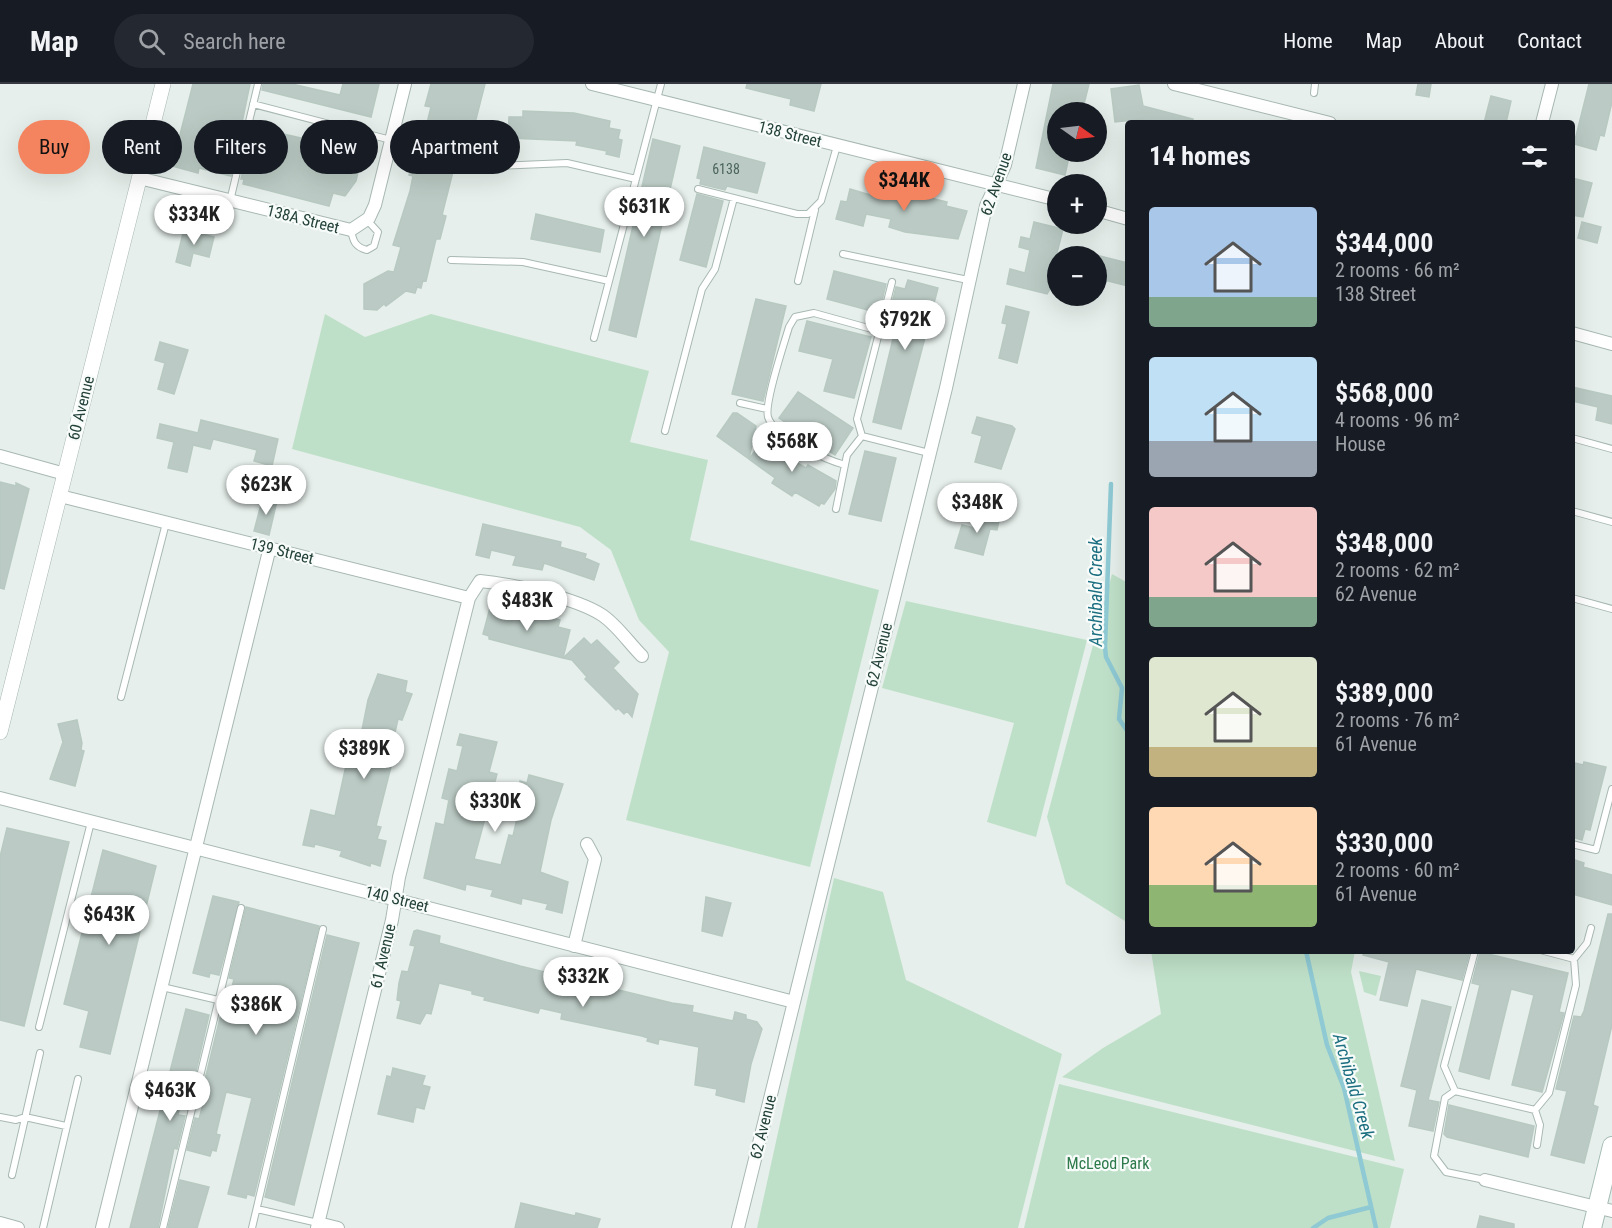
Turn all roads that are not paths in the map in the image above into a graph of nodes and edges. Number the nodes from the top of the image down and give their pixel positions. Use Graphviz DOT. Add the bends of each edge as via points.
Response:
graph roads {
  1 [pos="163,84"];
  2 [pos="258,84"];
  3 [pos="405,84"];
  4 [pos="592,84"];
  5 [pos="661,84"];
  6 [pos="1024,84"];
  7 [pos="1174,84"];
  8 [pos="1315,84"];
  9 [pos="1552,84"];
  10 [pos="1314,93"];
  11 [pos="657,101"];
  12 [pos="254,104"];
  13 [pos="396,120"];
  14 [pos="1318,120"];
  15 [pos="1543,120"];
  16 [pos="390,140"];
  17 [pos="390,144"];
  18 [pos="837,146"];
  19 [pos="520,165"];
  20 [pos="139,178"];
  21 [pos="636,179"];
  22 [pos="996,184"];
  23 [pos="698,189"];
  24 [pos="1047,197"];
  25 [pos="734,198"];
  26 [pos="230,201"];
  27 [pos="816,209"];
  28 [pos="1107,213"];
  29 [pos="1125,218"];
  30 [pos="843,254"];
  31 [pos="451,260"];
  32 [pos="968,280"];
  33 [pos="609,281"];
  34 [pos="798,281"];
  35 [pos="892,282"];
  36 [pos="879,331"];
  37 [pos="1575,334"];
  38 [pos="594,338"];
  39 [pos="1612,344"];
  40 [pos="740,402"];
  41 [pos="767,409"];
  42 [pos="665,431"];
  43 [pos="862,436"];
  44 [pos="1575,439"];
  45 [pos="1612,449"];
  46 [pos="929,453"];
  47 [pos="0,456"];
  48 [pos="845,465"];
  49 [pos="65,474"];
  50 [pos="60,496"];
  51 [pos="836,509"];
  52 [pos="1575,512"];
  53 [pos="1612,522"];
  54 [pos="166,524"];
  55 [pos="270,547"];
  56 [pos="469,598"];
  57 [pos="1575,599"];
  58 [pos="1612,609"];
  59 [pos="642,656"];
  60 [pos="121,697"];
  61 [pos="0,732"];
  62 [pos="1612,789"];
  63 [pos="0,798"];
  64 [pos="91,822"];
  65 [pos="587,844"];
  66 [pos="1575,845"];
  67 [pos="196,849"];
  68 [pos="396,898"];
  69 [pos="241,908"];
  70 [pos="1590,928"];
  71 [pos="323,929"];
  72 [pos="574,946"];
  73 [pos="1473,954"];
  74 [pos="1555,954"];
  75 [pos="1574,959"];
  76 [pos="161,987"];
  77 [pos="218,1000"];
  78 [pos="794,1002"];
  79 [pos="39,1027"];
  80 [pos="40,1053"];
  81 [pos="78,1079"];
  82 [pos="1455,1091"];
  83 [pos="1535,1110"];
  84 [pos="0,1117"];
  85 [pos="25,1117"];
  86 [pos="66,1126"];
  87 [pos="1537,1145"];
  88 [pos="1612,1146"];
  89 [pos="12,1174"];
  90 [pos="1485,1179"];
  91 [pos="257,1209"];
  92 [pos="1605,1209"];
  93 [pos="0,1223"];
  94 [pos="317,1225"];
  95 [pos="18,1228"];
  96 [pos="43,1228"];
  97 [pos="102,1228"];
  98 [pos="162,1228"];
  99 [pos="252,1228"];
  100 [pos="338,1228"];
  101 [pos="738,1228"];
  102 [pos="1592,1228"];
  1 -- 20 [label="street, 60 Avenue"];
  2 -- 12 [label="lane"];
  3 -- 13 [label="street"];
  4 -- 11 [label="street, 138 Street"];
  5 -- 11 [label="lane"];
  6 -- 22 [label="street, 62 Avenue" via="1005,165"];
  7 -- 14 [label="street"];
  8 -- 10 [label="lane"];
  9 -- 15 [label="street"];
  11 -- 18 [label="street, 138 Street"];
  11 -- 21 [label="lane"];
  12 -- 16 [label="lane"];
  12 -- 26 [label="lane"];
  17 -- 26 [label="street, 138A Street" via="375,205 360,225"];
  18 -- 22 [label="street, 138 Street"];
  18 -- 27 [label="lane"];
  19 -- 21 [label="lane" via="567,163"];
  20 -- 26 [label="street, 138A Street"];
  20 -- 49 [label="street, 60 Avenue"];
  21 -- 33 [label="lane"];
  22 -- 24 [label="street, 138 Street"];
  22 -- 32 [label="street, 62 Avenue" via="986,206"];
  23 -- 25 [label="lane"];
  25 -- 27 [label="lane" via="797,214"];
  25 -- 42 [label="lane" via="715,269 702,289"];
  27 -- 34 [label="lane"];
  28 -- 29 [label="street"];
  30 -- 32 [label="lane"];
  31 -- 33 [label="lane" via="523,262"];
  32 -- 46 [label="street, 62 Avenue"];
  33 -- 38 [label="lane"];
  35 -- 36 [label="lane"];
  36 -- 41 [label="lane" via="814,313 795,317"];
  36 -- 43 [label="lane" via="857,419"];
  37 -- 39 [label="street"];
  40 -- 41 [label="lane"];
  41 -- 48 [label="lane" via="773,426 822,458"];
  43 -- 46 [label="lane"];
  43 -- 48 [label="lane"];
  44 -- 45 [label="lane"];
  46 -- 78 [label="street, 62 Avenue"];
  47 -- 49 [label="street"];
  48 -- 51 [label="lane"];
  49 -- 50 [label="street, 60 Avenue"];
  50 -- 54 [label="street, 139 Street"];
  50 -- 61 [label="street, 60 Avenue"];
  52 -- 53 [label="lane"];
  54 -- 55 [label="street, 139 Street"];
  54 -- 60 [label="lane"];
  55 -- 56 [label="street, 139 Street"];
  55 -- 67 [label="street"];
  56 -- 59 [label="street, 61 Avenue" via="480,581 497,582 584,605 604,616"];
  56 -- 68 [label="street, 61 Avenue"];
  57 -- 58 [label="lane"];
  62 -- 66 [label="lane" via="1596,850"];
  63 -- 64 [label="street, 140 Street"];
  64 -- 67 [label="street, 140 Street"];
  64 -- 79 [label="lane"];
  65 -- 72 [label="street" via="595,859"];
  67 -- 68 [label="street, 140 Street"];
  67 -- 76 [label="street"];
  68 -- 72 [label="street, 140 Street"];
  68 -- 94 [label="street, 61 Avenue"];
  69 -- 77 [label="lane"];
  70 -- 75 [label="lane" via="1587,943"];
  71 -- 91 [label="lane"];
  72 -- 78 [label="street, 140 Street"];
  73 -- 82 [label="lane" via="1444,1066"];
  74 -- 75 [label="lane"];
  75 -- 83 [label="lane" via="1576,985 1549,1093"];
  76 -- 77 [label="lane"];
  76 -- 97 [label="street"];
  77 -- 98 [label="lane"];
  78 -- 101 [label="street, 62 Avenue"];
  80 -- 85 [label="lane"];
  81 -- 86 [label="lane"];
  82 -- 83 [label="lane"];
  82 -- 90 [label="lane" via="1445,1098 1434,1156 1446,1172"];
  83 -- 87 [label="lane" via="1540,1125"];
  84 -- 85 [label="lane"];
  85 -- 86 [label="lane"];
  85 -- 89 [label="lane"];
  86 -- 96 [label="lane"];
  88 -- 92 [label="main road"];
  90 -- 92 [label="street"];
  91 -- 94 [label="lane"];
  91 -- 99 [label="lane"];
  92 -- 102 [label="main road"];
  93 -- 95 [label="street"];
  94 -- 100 [label="street"];
}
